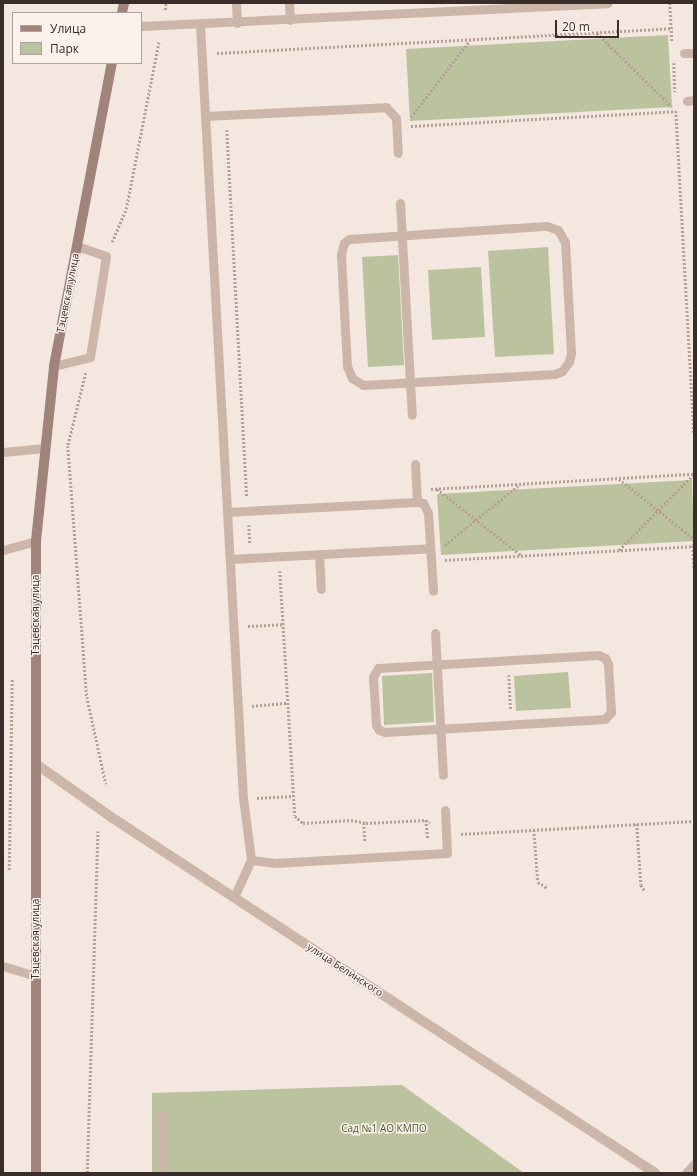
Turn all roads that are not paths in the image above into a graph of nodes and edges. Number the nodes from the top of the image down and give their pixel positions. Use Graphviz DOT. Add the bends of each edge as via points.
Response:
graph roads {
  1 [pos="236,3"];
  2 [pos="289,3"];
  3 [pos="607,3"];
  4 [pos="522,5"];
  5 [pos="290,20"];
  6 [pos="237,22"];
  7 [pos="200,25"];
  8 [pos="142,26"];
  9 [pos="684,53"];
  10 [pos="694,53"];
  11 [pos="112,64"];
  12 [pos="205,116"];
  13 [pos="398,153"];
  14 [pos="400,202"];
  15 [pos="402,234"];
  16 [pos="77,246"];
  17 [pos="54,366"];
  18 [pos="410,382"];
  19 [pos="412,415"];
  20 [pos="45,448"];
  21 [pos="3,452"];
  22 [pos="415,464"];
  23 [pos="417,502"];
  24 [pos="227,512"];
  25 [pos="36,541"];
  26 [pos="3,550"];
  27 [pos="319,554"];
  28 [pos="430,555"];
  29 [pos="230,559"];
  30 [pos="321,589"];
  31 [pos="433,591"];
  32 [pos="435,633"];
  33 [pos="437,664"];
  34 [pos="440,729"];
  35 [pos="36,764"];
  36 [pos="443,775"];
  37 [pos="445,810"];
  38 [pos="251,860"];
  39 [pos="234,897"];
  40 [pos="3,966"];
  41 [pos="36,976"];
  42 [pos="160,1114"];
  43 [pos="694,1164"];
  44 [pos="36,1173"];
  45 [pos="163,1173"];
  46 [pos="655,1173"];
  47 [pos="686,1173"];
  1 -- 6 [label="lane"];
  2 -- 5 [label="lane"];
  3 -- 4 [label="lane"];
  4 -- 5 [label="lane"];
  5 -- 6 [label="lane"];
  6 -- 7 [label="lane"];
  7 -- 8 [label="lane"];
  7 -- 12 [label="lane"];
  9 -- 10 [label="lane"];
  11 -- 16 [label="main road, Тэцевская улица"];
  12 -- 13 [label="lane" via="381,107 393,112 400,126"];
  12 -- 24 [label="lane"];
  14 -- 15 [label="lane"];
  15 -- 18 [label="lane"];
  15 -- 18 [label="lane" via="349,239 342,248 341,262 349,373 356,382 363,385"];
  15 -- 18 [label="lane" via="553,227 562,234 564,242 571,353 569,362 562,371 555,374"];
  16 -- 17 [label="main road, Тэцевская улица"];
  16 -- 17 [label="lane" via="106,256 90,357"];
  17 -- 20 [label="main road, Тэцевская улица"];
  18 -- 19 [label="lane"];
  20 -- 21 [label="lane"];
  20 -- 25 [label="main road, Тэцевская улица"];
  22 -- 23 [label="lane"];
  23 -- 24 [label="lane"];
  23 -- 28 [label="lane" via="423,503 428,512"];
  24 -- 29 [label="lane"];
  25 -- 26 [label="lane"];
  25 -- 35 [label="main road, Тэцевская улица"];
  27 -- 28 [label="lane"];
  27 -- 29 [label="lane"];
  27 -- 30 [label="lane"];
  28 -- 31 [label="lane"];
  29 -- 38 [label="lane" via="243,798"];
  32 -- 33 [label="lane"];
  33 -- 34 [label="lane"];
  33 -- 34 [label="lane" via="378,668 374,673 374,690 376,725 379,730 385,732"];
  33 -- 34 [label="lane" via="598,655 605,658 608,664 611,712 606,718"];
  34 -- 36 [label="lane"];
  35 -- 39 [label="street, улица Белинского" via="111,817"];
  35 -- 41 [label="main road, Тэцевская улица"];
  37 -- 38 [label="lane" via="447,853 275,863"];
  38 -- 39 [label="lane"];
  39 -- 46 [label="street, улица Белинского"];
  40 -- 41 [label="lane"];
  41 -- 44 [label="main road, Тэцевская улица"];
  42 -- 45 [label="lane"];
  43 -- 47 [label="lane"];
}
